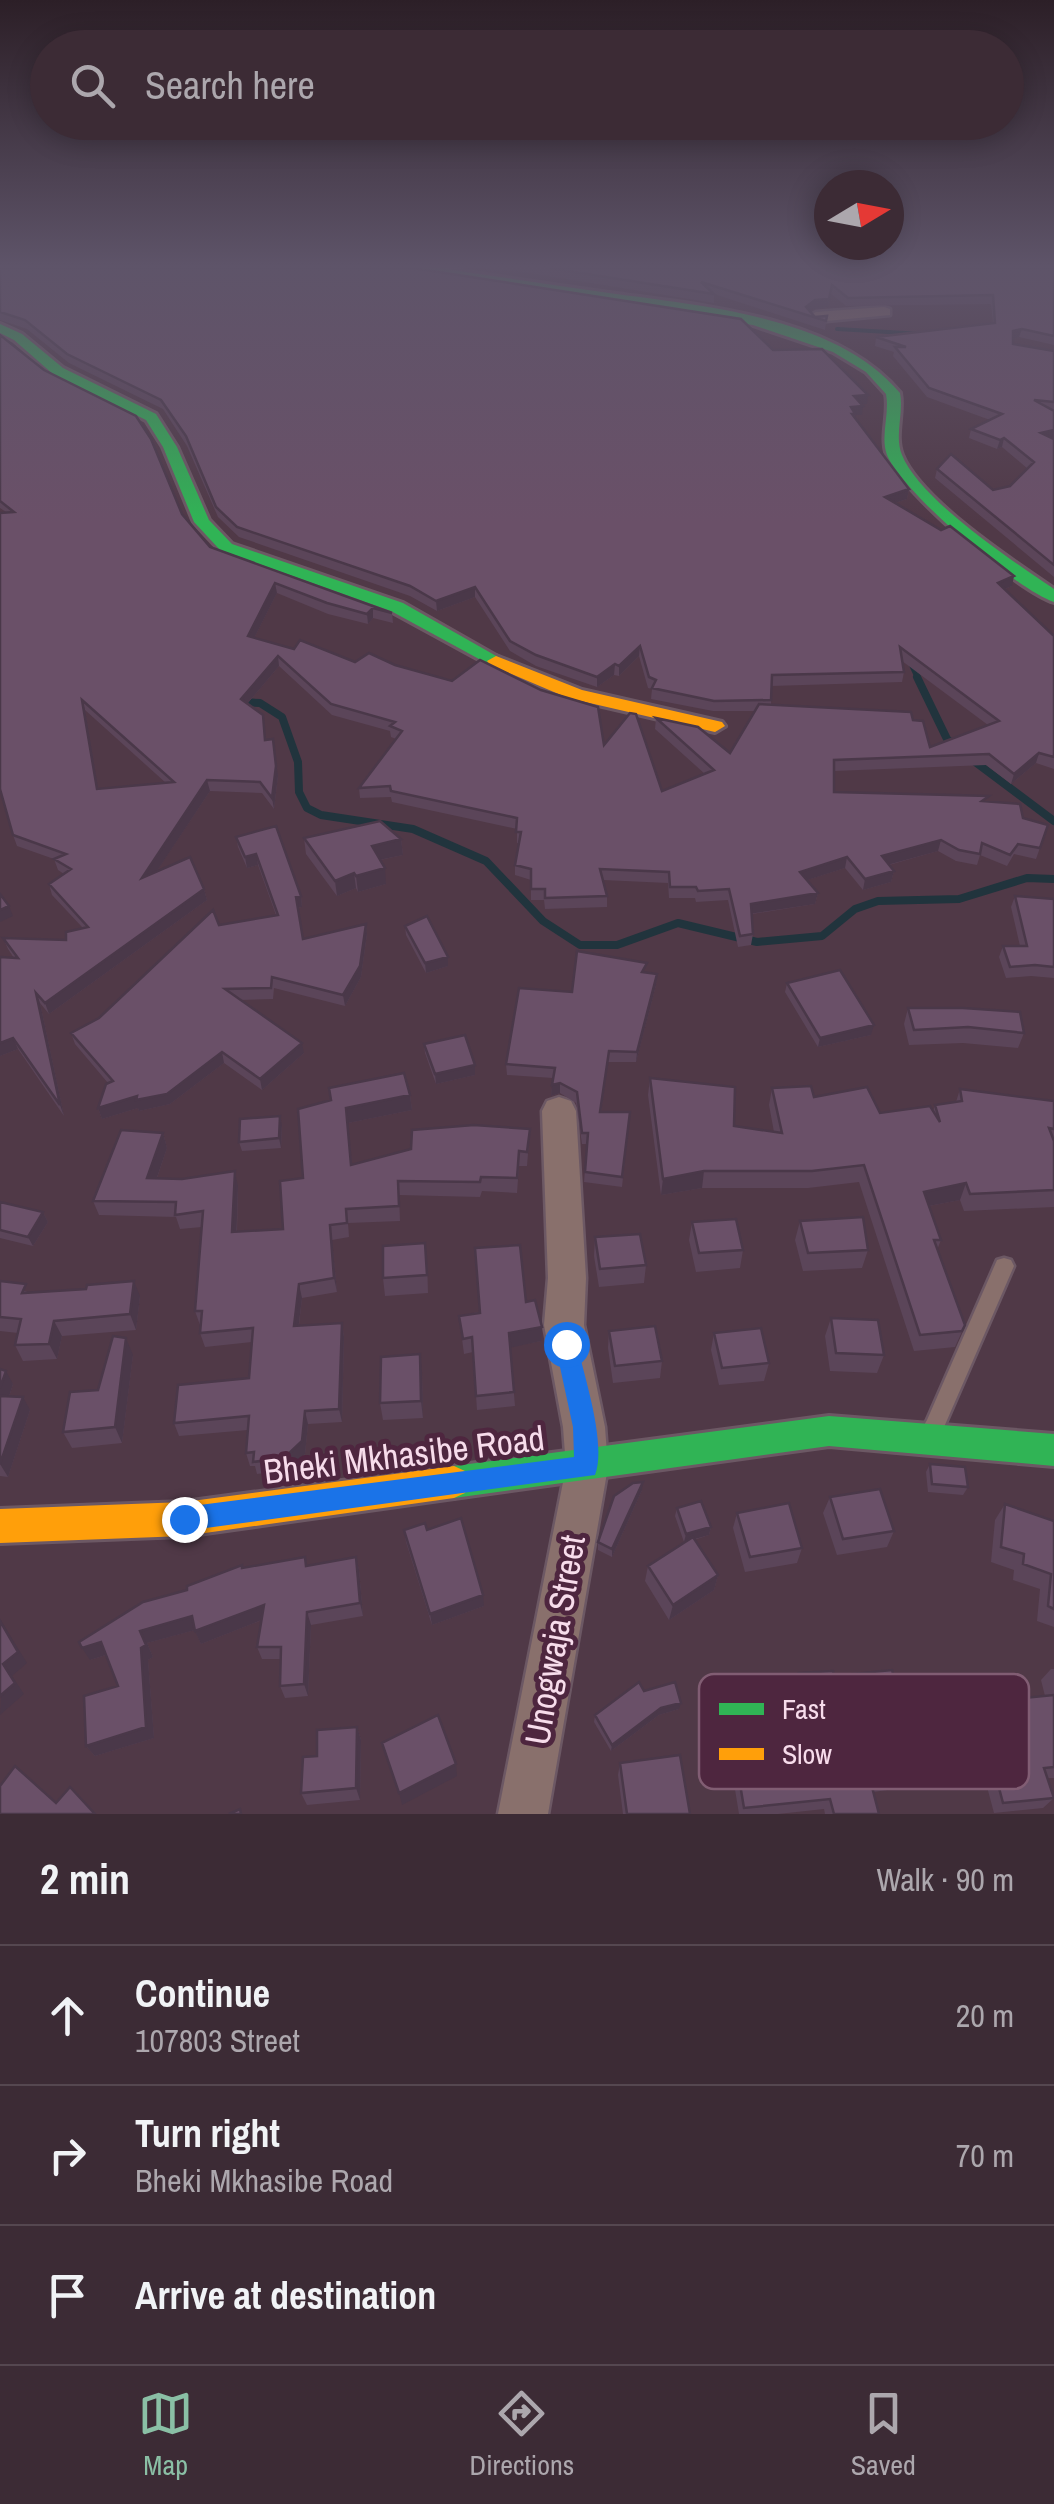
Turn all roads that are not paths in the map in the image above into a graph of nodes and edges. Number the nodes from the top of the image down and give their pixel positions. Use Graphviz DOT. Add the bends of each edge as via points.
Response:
graph roads {
  1 [pos="35,353"];
  2 [pos="837,353"];
  3 [pos="1054,597"];
  4 [pos="715,726"];
  5 [pos="560,1111"];
  6 [pos="1004,1266"];
  7 [pos="928,1440"];
  8 [pos="1054,1450"];
  9 [pos="586,1467"];
  10 [pos="0,1526"];
  11 [pos="523,1814"];
  1 -- 4 [label="street" via="73,380 151,417 217,540 397,608 555,690"];
  2 -- 3 [label="street" via="888,385 898,405 892,434 898,464"];
  5 -- 9 [label="street, Unogwaja Street" via="564,1324"];
  6 -- 7 [label="lane"];
  7 -- 8 [label="street, Bheki Mkhasibe Road"];
  7 -- 9 [label="street, Bheki Mkhasibe Road" via="829,1431"];
  9 -- 10 [label="street, Bheki Mkhasibe Road" via="184,1519"];
  9 -- 11 [label="street, Unogwaja Street"];
}
